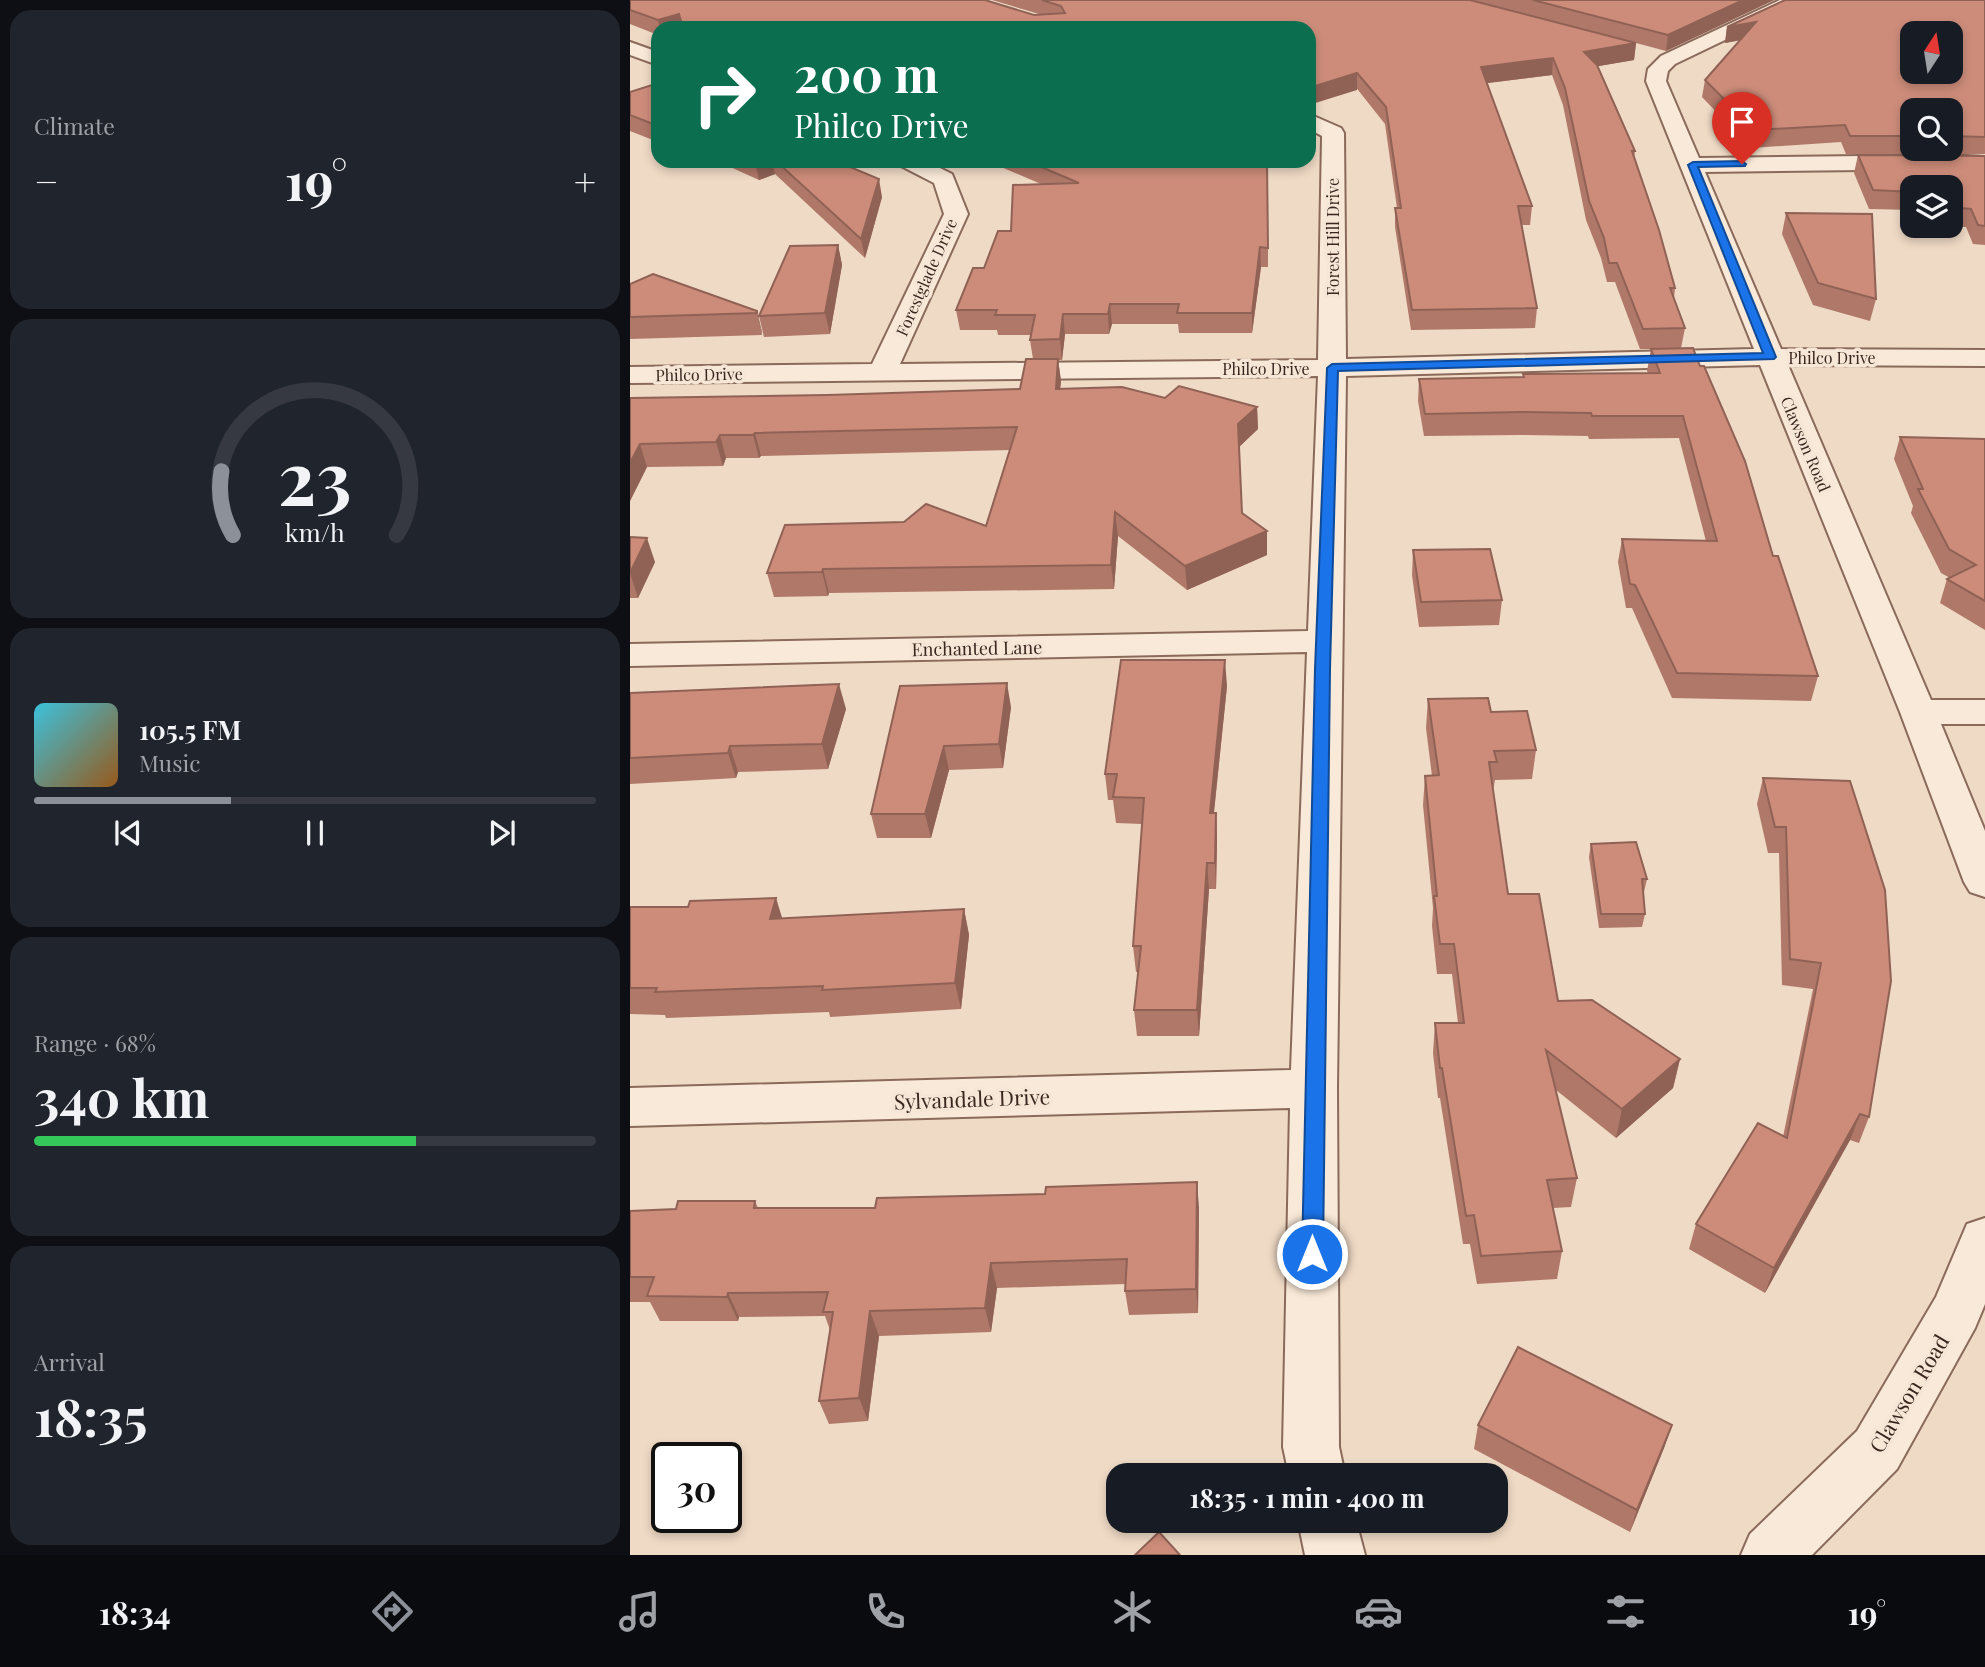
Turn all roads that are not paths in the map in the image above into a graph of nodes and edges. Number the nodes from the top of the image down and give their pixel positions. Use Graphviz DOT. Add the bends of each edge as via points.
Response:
graph roads {
  1 [pos="1794,0"];
  2 [pos="630,48"];
  3 [pos="651,56"];
  4 [pos="1316,124"];
  5 [pos="1985,164"];
  6 [pos="1693,165"];
  7 [pos="923,168"];
  8 [pos="1770,357"];
  9 [pos="1985,358"];
  10 [pos="1332,368"];
  11 [pos="883,371"];
  12 [pos="630,375"];
  13 [pos="1323,641"];
  14 [pos="630,655"];
  15 [pos="1918,712"];
  16 [pos="1985,712"];
  17 [pos="1985,882"];
  18 [pos="1314,1088"];
  19 [pos="630,1107"];
  20 [pos="1985,1240"];
  21 [pos="1314,1463"];
  22 [pos="1330,1533"];
  23 [pos="1335,1555"];
  24 [pos="1771,1555"];
  1 -- 6 [label="street, Clawson Road" via="1654,56 1656,81"];
  2 -- 3 [label="street"];
  4 -- 10 [label="street, Forest Hill Drive" via="1333,133"];
  5 -- 6 [label="street"];
  6 -- 8 [label="street, Clawson Road"];
  7 -- 11 [label="street, Forestglade Drive" via="944,178 956,214"];
  8 -- 9 [label="street, Philco Drive"];
  8 -- 10 [label="street, Philco Drive"];
  8 -- 15 [label="street, Clawson Road"];
  10 -- 11 [label="street, Philco Drive"];
  10 -- 13 [label="street"];
  11 -- 12 [label="street, Philco Drive"];
  13 -- 14 [label="street, Enchanted Lane"];
  13 -- 18 [label="street"];
  15 -- 16 [label="street"];
  15 -- 17 [label="street, Clawson Road"];
  18 -- 19 [label="street, Sylvandale Drive"];
  18 -- 21 [label="street"];
  20 -- 24 [label="street, Clawson Road" via="1956,1311 1877,1450"];
  22 -- 23 [label="street"];
}
